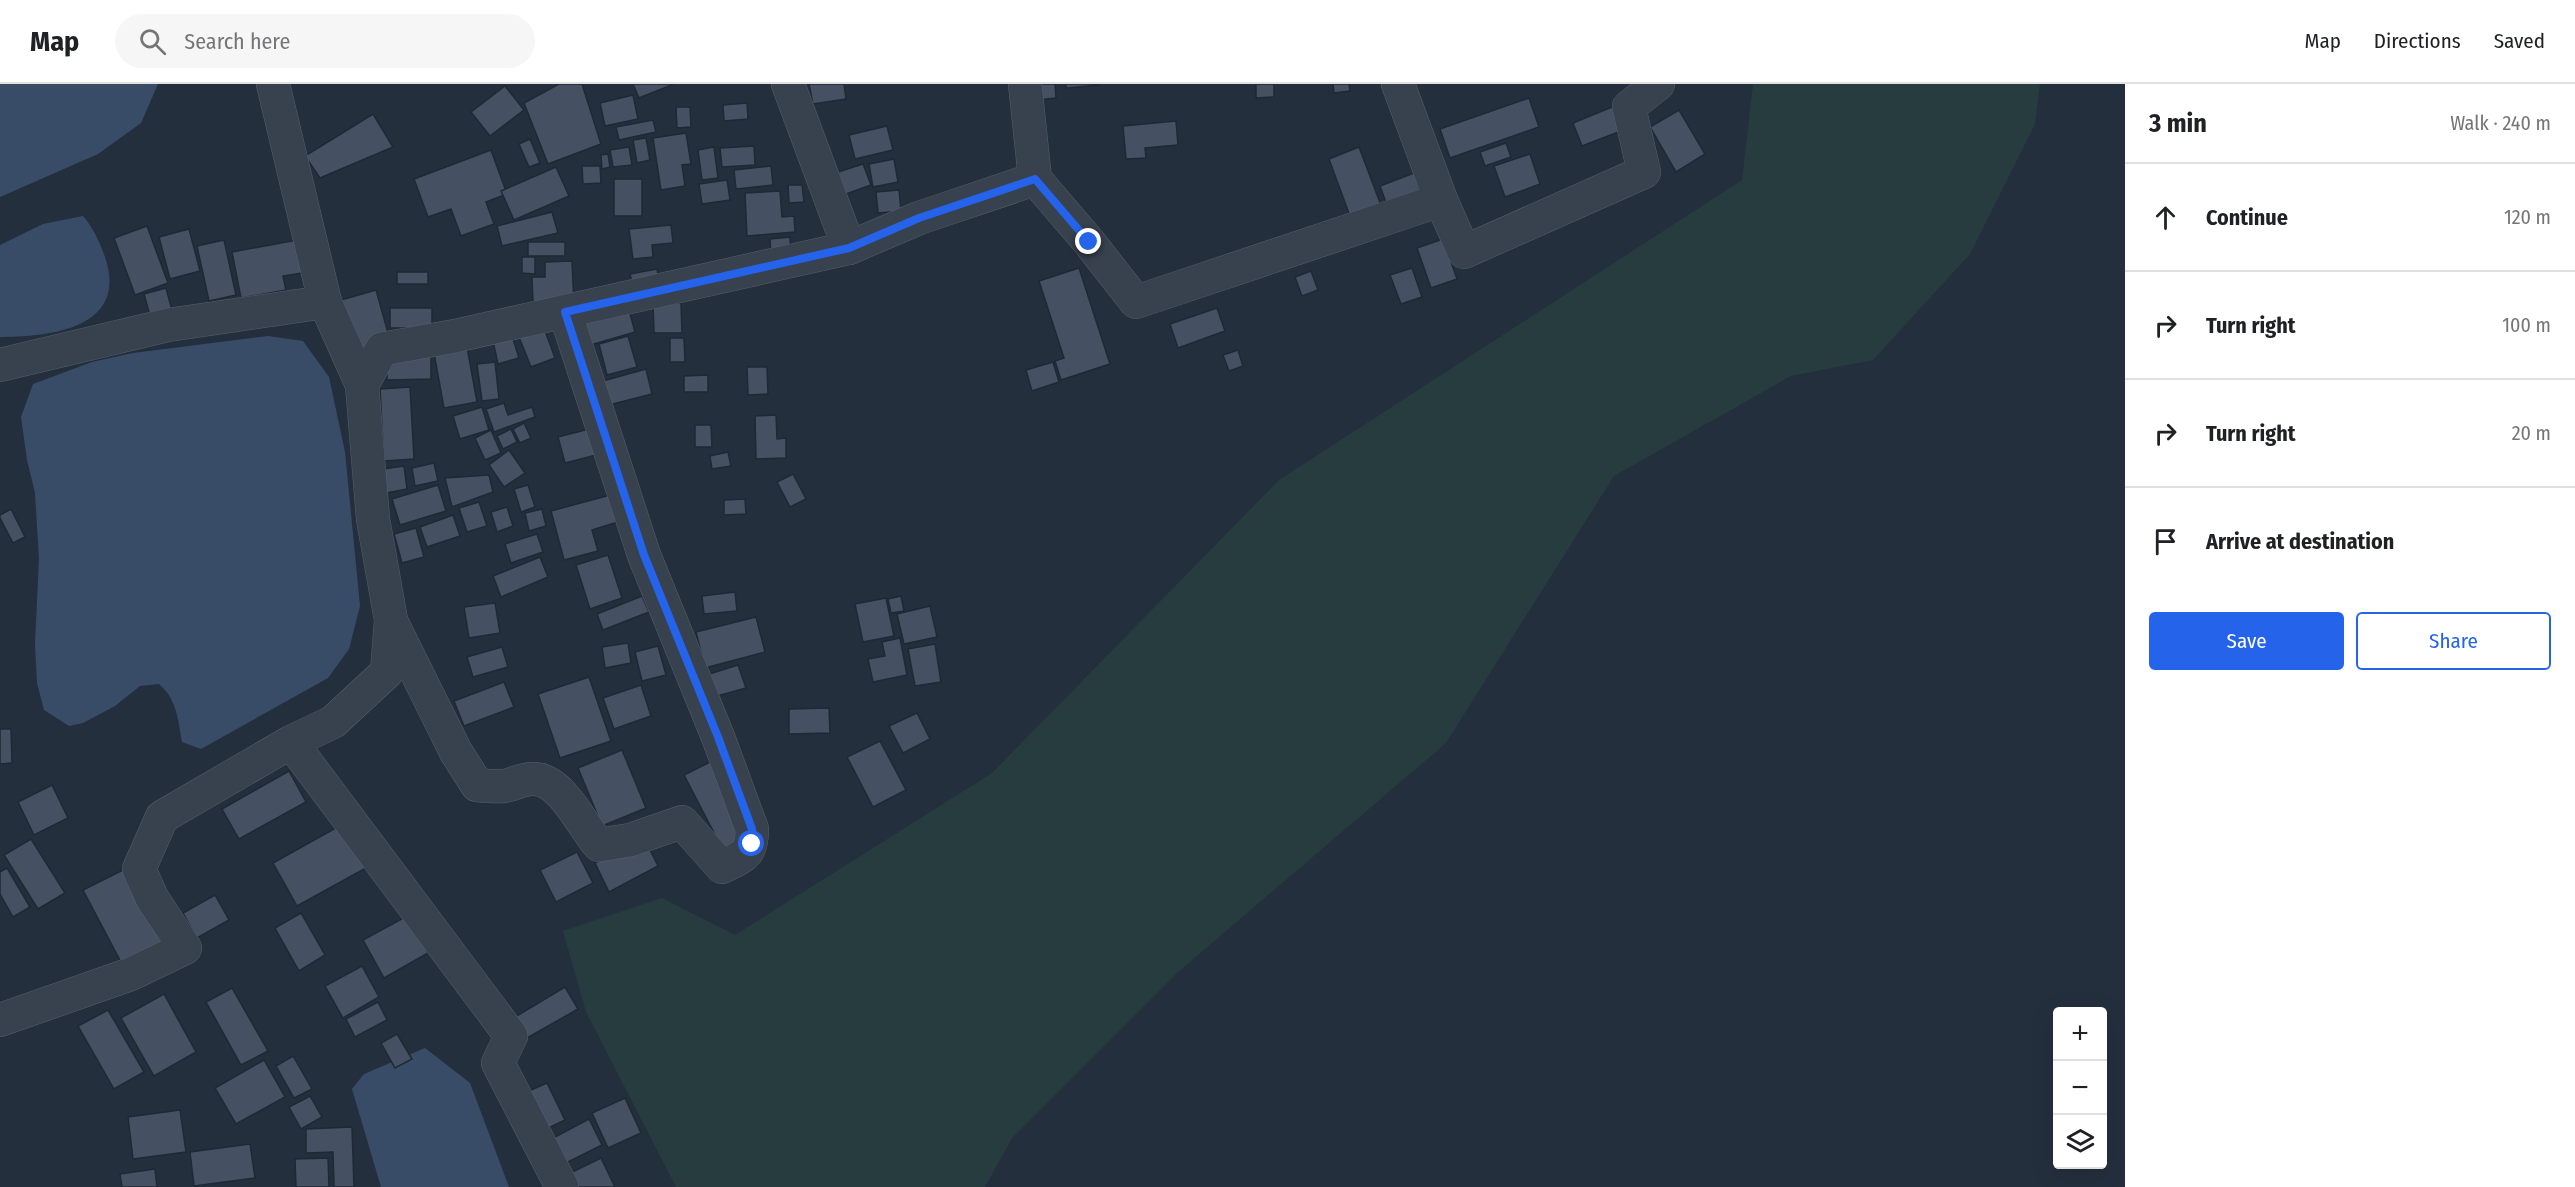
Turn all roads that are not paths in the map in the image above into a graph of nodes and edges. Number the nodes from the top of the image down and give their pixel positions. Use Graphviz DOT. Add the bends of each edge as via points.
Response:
graph roads {
  1 [pos="273,84"];
  2 [pos="788,84"];
  3 [pos="1025,84"];
  4 [pos="1398,84"];
  5 [pos="1659,84"];
  6 [pos="1035,179"];
  7 [pos="1441,200"];
  8 [pos="849,248"];
  9 [pos="325,302"];
  10 [pos="565,312"];
  11 [pos="0,365"];
  12 [pos="362,385"];
  13 [pos="391,620"];
  14 [pos="291,742"];
  15 [pos="0,1020"];
  16 [pos="562,1187"];
  1 -- 9 [label="street"];
  2 -- 8 [label="street"];
  3 -- 6 [label="street"];
  4 -- 7 [label="street"];
  5 -- 7 [label="street" via="1629,107 1644,172 1464,252"];
  6 -- 7 [label="street" via="1136,302"];
  6 -- 8 [label="street" via="919,218"];
  8 -- 10 [label="street"];
  9 -- 11 [label="street" via="168,325"];
  9 -- 12 [label="street"];
  10 -- 12 [label="street" via="382,349"];
  10 -- 13 [label="street" via="644,555 752,829 752,844 746,855 722,867 682,822 630,840 598,845 573,807 550,783 533,778 504,786 477,786 456,752"];
  12 -- 13 [label="street" via="373,519"];
  13 -- 14 [label="street" via="387,672 333,722"];
  14 -- 15 [label="street" via="162,817 139,869 152,898 185,948 131,974"];
  14 -- 16 [label="street" via="511,1036 498,1063"];
}
